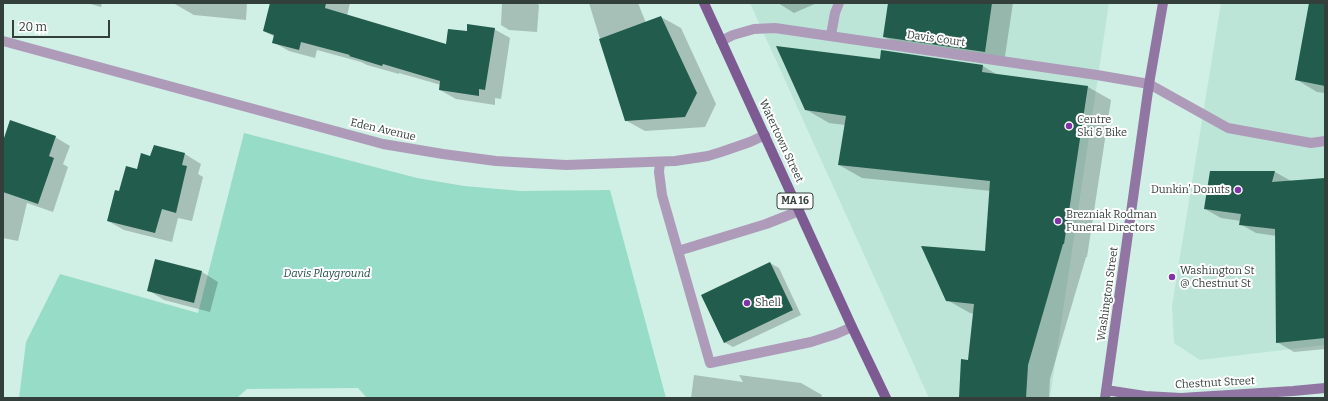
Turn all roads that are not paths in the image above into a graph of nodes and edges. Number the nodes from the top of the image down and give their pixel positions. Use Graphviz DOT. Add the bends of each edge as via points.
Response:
graph roads {
  1 [pos="704,3"];
  2 [pos="839,3"];
  3 [pos="1163,3"];
  4 [pos="831,35"];
  5 [pos="3,41"];
  6 [pos="721,41"];
  7 [pos="1150,84"];
  8 [pos="765,135"];
  9 [pos="1325,141"];
  10 [pos="660,162"];
  11 [pos="799,211"];
  12 [pos="678,251"];
  13 [pos="852,327"];
  14 [pos="1325,388"];
  15 [pos="1106,394"];
  16 [pos="1293,395"];
  17 [pos="886,398"];
  1 -- 6 [label="main road, Watertown Street / MA 16"];
  2 -- 4 [label="street"];
  3 -- 7 [label="main road, Washington Street"];
  4 -- 6 [label="street, Davis Court" via="762,28"];
  4 -- 7 [label="street, Davis Court"];
  5 -- 10 [label="street, Eden Avenue" via="383,144 496,161 546,165"];
  6 -- 8 [label="main road, Watertown Street / MA 16"];
  7 -- 9 [label="street, Davis Court" via="1228,128 1311,143"];
  7 -- 15 [label="main road, Washington Street"];
  8 -- 10 [label="street, Eden Avenue" via="736,148 708,156"];
  8 -- 11 [label="main road, Watertown Street / MA 16"];
  10 -- 12 [label="street" via="662,195"];
  11 -- 12 [label="street" via="761,226"];
  11 -- 13 [label="main road, Watertown Street / MA 16"];
  12 -- 13 [label="street" via="710,364 811,342"];
  13 -- 17 [label="main road, Watertown Street / MA 16"];
  14 -- 16 [label="main road, Chestnut Street"];
  15 -- 16 [label="main road, Chestnut Street" via="1181,398"];
}
